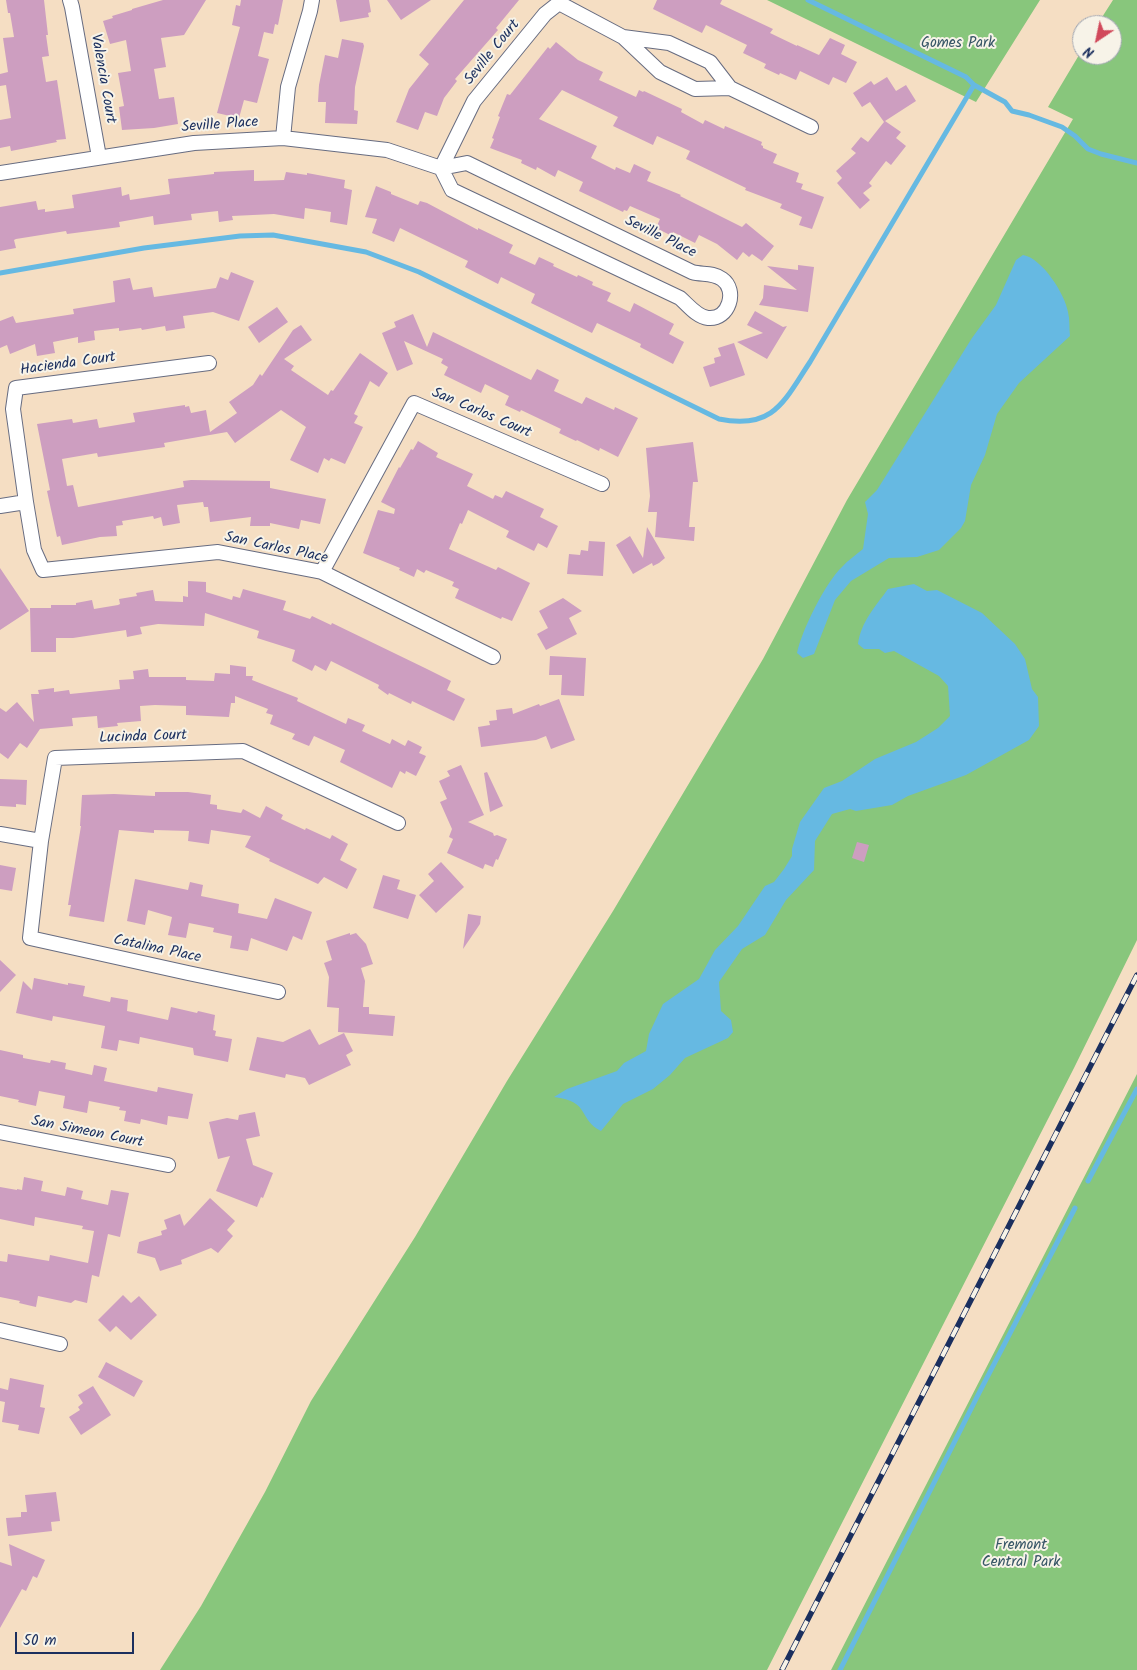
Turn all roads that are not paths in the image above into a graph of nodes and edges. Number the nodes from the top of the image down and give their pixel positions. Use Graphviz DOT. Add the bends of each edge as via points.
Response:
graph roads {
  1 [pos="312,0"];
  2 [pos="74,2"];
  3 [pos="624,38"];
  4 [pos="730,88"];
  5 [pos="811,127"];
  6 [pos="283,138"];
  7 [pos="99,157"];
  8 [pos="440,168"];
  9 [pos="0,173"];
  10 [pos="209,363"];
  11 [pos="602,484"];
  12 [pos="26,502"];
  13 [pos="0,506"];
  14 [pos="322,572"];
  15 [pos="493,657"];
  16 [pos="398,823"];
  17 [pos="0,834"];
  18 [pos="41,841"];
  19 [pos="30,938"];
  20 [pos="278,992"];
  21 [pos="0,1132"];
  22 [pos="168,1165"];
  23 [pos="0,1330"];
  24 [pos="60,1344"];
  1 -- 6 [label="street" via="288,87"];
  2 -- 7 [label="street, Valencia Court"];
  3 -- 4 [label="street, Seville Court" via="668,43 710,62"];
  3 -- 4 [label="street, Seville Court" via="660,72 695,89"];
  3 -- 8 [label="street, Seville Court" via="559,3 545,14 474,101"];
  4 -- 5 [label="street, Seville Court"];
  6 -- 7 [label="street, Seville Place" via="194,143"];
  6 -- 8 [label="street, Seville Place" via="387,150"];
  7 -- 9 [label="street, Seville Place"];
  8 -- 8 [label="street, Seville Place" via="452,190 680,298 698,314 717,318 729,305 730,288 716,276 692,272 467,163"];
  10 -- 12 [label="street, Hacienda Court" via="16,388 13,409"];
  11 -- 14 [label="street, San Carlos Court" via="414,403"];
  12 -- 13 [label="street"];
  12 -- 14 [label="street, San Carlos Place" via="34,550 43,570 218,552"];
  14 -- 15 [label="street, San Carlos Place"];
  16 -- 18 [label="street, Lucinda Court" via="243,751 55,758"];
  17 -- 18 [label="street"];
  18 -- 19 [label="street, Lucinda Court"];
  19 -- 20 [label="street, Catalina Place"];
  21 -- 22 [label="street, San Simeon Court"];
  23 -- 24 [label="street"];
}
